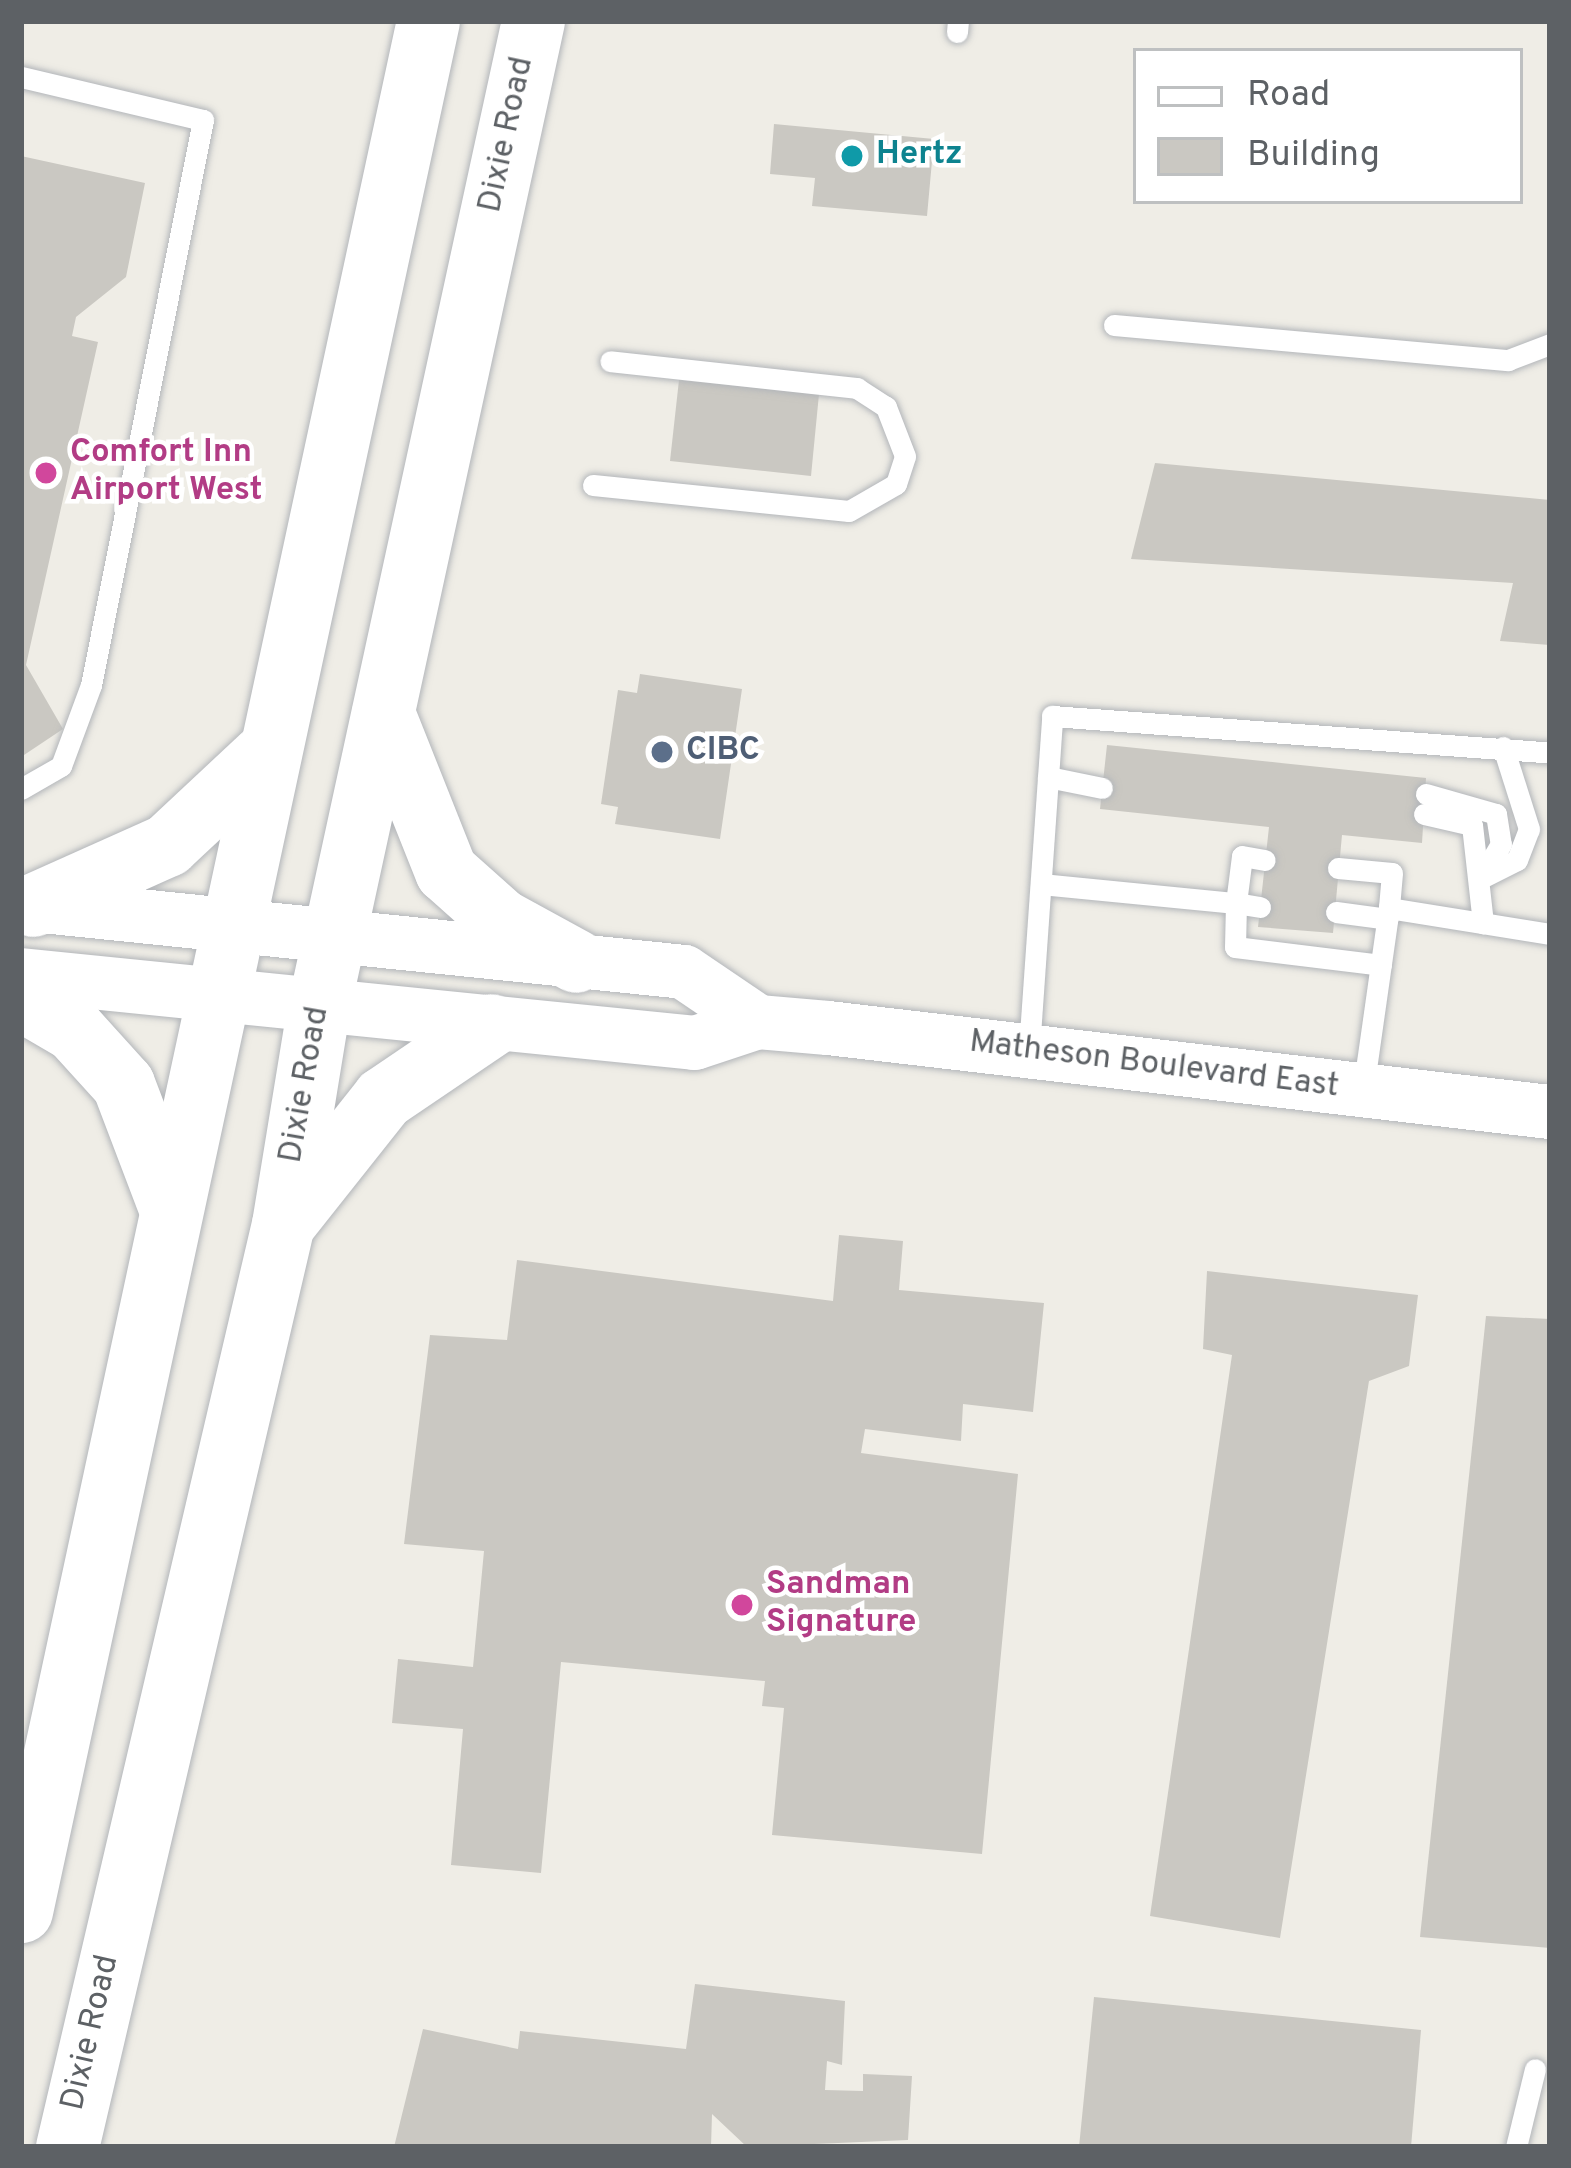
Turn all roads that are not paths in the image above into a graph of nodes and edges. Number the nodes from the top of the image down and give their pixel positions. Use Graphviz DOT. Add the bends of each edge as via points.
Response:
graph roads {
  1 [pos="428,21"];
  2 [pos="533,21"];
  3 [pos="21,77"];
  4 [pos="1114,325"];
  5 [pos="1550,344"];
  6 [pos="610,361"];
  7 [pos="593,485"];
  8 [pos="383,713"];
  9 [pos="1503,747"];
  10 [pos="1550,753"];
  11 [pos="262,756"];
  12 [pos="1103,776"];
  13 [pos="1048,777"];
  14 [pos="21,789"];
  15 [pos="1425,804"];
  16 [pos="1264,860"];
  17 [pos="1338,868"];
  18 [pos="1481,878"];
  19 [pos="1041,884"];
  20 [pos="1235,903"];
  21 [pos="27,904"];
  22 [pos="1260,907"];
  23 [pos="1336,912"];
  24 [pos="1388,913"];
  25 [pos="1483,923"];
  26 [pos="230,924"];
  27 [pos="1550,934"];
  28 [pos="334,936"];
  29 [pos="576,961"];
  30 [pos="1381,965"];
  31 [pos="21,975"];
  32 [pos="216,994"];
  33 [pos="21,999"];
  34 [pos="318,1010"];
  35 [pos="758,1022"];
  36 [pos="491,1025"];
  37 [pos="1029,1052"];
  38 [pos="1363,1091"];
  39 [pos="1550,1112"];
  40 [pos="170,1208"];
  41 [pos="283,1224"];
  42 [pos="29,1831"];
  43 [pos="21,1911"];
  44 [pos="1535,2068"];
  45 [pos="67,2147"];
  46 [pos="1516,2147"];
  1 -- 11 [label="main road"];
  2 -- 8 [label="main road, Dixie Road"];
  3 -- 14 [label="lane" via="203,120 91,685 61,766"];
  4 -- 5 [label="lane" via="1508,360"];
  6 -- 7 [label="lane" via="856,388 886,407 905,456 896,484 849,512"];
  8 -- 28 [label="main road, Dixie Road"];
  8 -- 29 [label="main road" via="446,871 501,920"];
  9 -- 10 [label="lane"];
  9 -- 13 [label="lane" via="1052,716"];
  9 -- 18 [label="lane" via="1529,829 1517,860"];
  11 -- 21 [label="main road" via="167,845"];
  11 -- 26 [label="main road"];
  12 -- 13 [label="lane"];
  13 -- 19 [label="lane"];
  15 -- 18 [label="lane" via="1472,825"];
  16 -- 20 [label="lane" via="1242,856"];
  17 -- 24 [label="lane" via="1392,872"];
  18 -- 25 [label="lane"];
  19 -- 20 [label="lane"];
  19 -- 37 [label="lane"];
  20 -- 22 [label="lane"];
  20 -- 30 [label="lane" via="1235,947"];
  21 -- 26 [label="street, Matheson Boulevard East"];
  23 -- 24 [label="lane"];
  24 -- 25 [label="lane"];
  24 -- 30 [label="lane"];
  25 -- 27 [label="lane"];
  26 -- 28 [label="street, Matheson Boulevard East"];
  26 -- 32 [label="main road"];
  28 -- 29 [label="street, Matheson Boulevard East"];
  28 -- 34 [label="main road, Dixie Road"];
  29 -- 35 [label="street, Matheson Boulevard East" via="684,972"];
  30 -- 38 [label="lane"];
  31 -- 32 [label="street, Matheson Boulevard East"];
  32 -- 34 [label="street, Matheson Boulevard East"];
  32 -- 40 [label="main road"];
  33 -- 40 [label="main road" via="74,1030 123,1084"];
  34 -- 36 [label="street, Matheson Boulevard East"];
  34 -- 41 [label="main road, Dixie Road"];
  35 -- 36 [label="street, Matheson Boulevard East" via="695,1043"];
  35 -- 37 [label="street, Matheson Boulevard East"];
  36 -- 41 [label="main road" via="383,1098"];
  37 -- 38 [label="street, Matheson Boulevard East"];
  38 -- 39 [label="street, Matheson Boulevard East"];
  40 -- 42 [label="main road"];
  41 -- 45 [label="main road, Dixie Road"];
  42 -- 43 [label="main road"];
  44 -- 46 [label="lane"];
}
